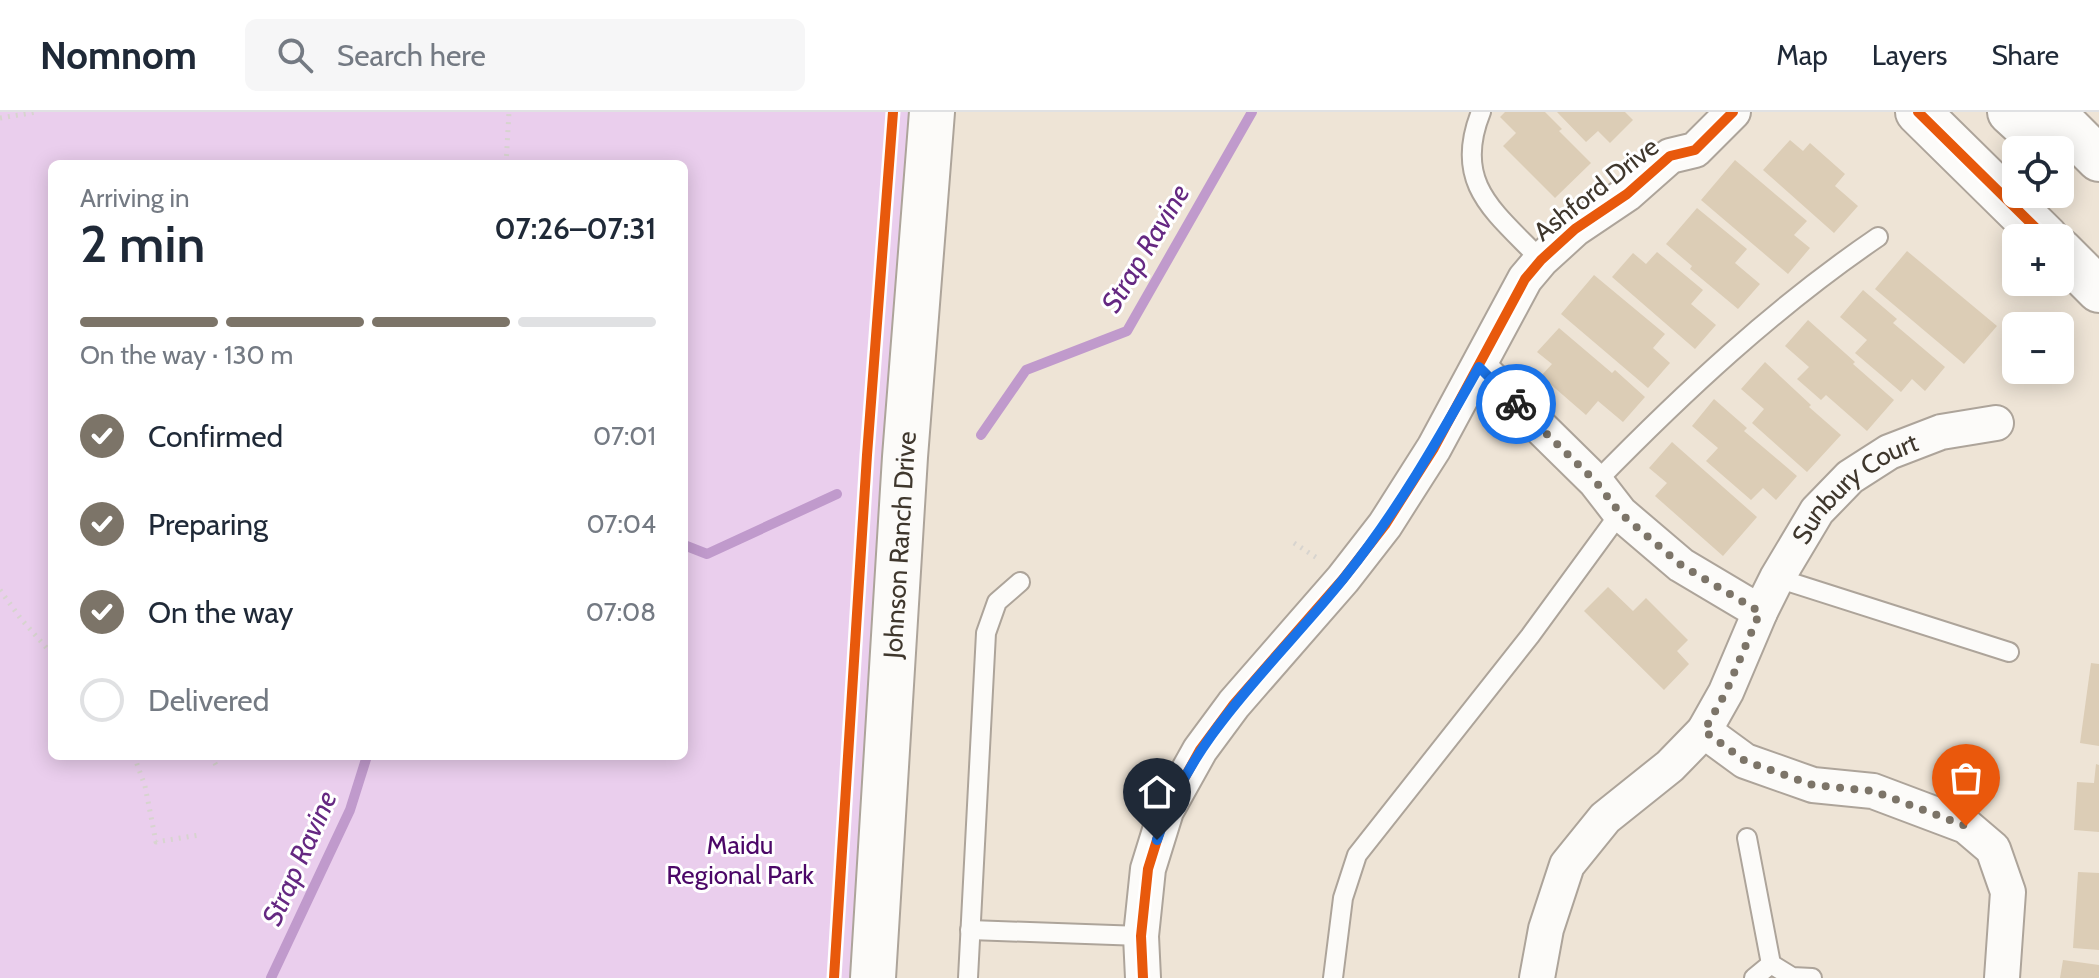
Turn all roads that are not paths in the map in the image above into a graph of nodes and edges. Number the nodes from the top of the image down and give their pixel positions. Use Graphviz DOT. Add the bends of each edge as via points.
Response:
graph roads {
  1 [pos="932,112"];
  2 [pos="1481,112"];
  3 [pos="1700,112"];
  4 [pos="1733,112"];
  5 [pos="1918,112"];
  6 [pos="2010,112"];
  7 [pos="2052,112"];
  8 [pos="2036,136"];
  9 [pos="1670,156"];
  10 [pos="2074,158"];
  11 [pos="2099,159"];
  12 [pos="2099,170"];
  13 [pos="2032,224"];
  14 [pos="1878,237"];
  15 [pos="1541,260"];
  16 [pos="2074,265"];
  17 [pos="2099,290"];
  18 [pos="1479,367"];
  19 [pos="1996,423"];
  20 [pos="1596,482"];
  21 [pos="1620,513"];
  22 [pos="1777,578"];
  23 [pos="1020,582"];
  24 [pos="1760,612"];
  25 [pos="2009,652"];
  26 [pos="1704,731"];
  27 [pos="1747,838"];
  28 [pos="970,930"];
  29 [pos="1141,936"];
  30 [pos="1771,964"];
  31 [pos="873,978"];
  32 [pos="968,978"];
  33 [pos="1143,978"];
  34 [pos="1333,978"];
  35 [pos="1537,978"];
  36 [pos="1754,978"];
  37 [pos="1812,978"];
  38 [pos="2002,978"];
  1 -- 31 [label="street, Johnson Ranch Drive"];
  2 -- 15 [label="lane" via="1471,154 1475,179 1489,205"];
  3 -- 9 [label="street, Ashford Drive" via="1676,136"];
  4 -- 9 [label="street, Ashford Drive" via="1695,150"];
  5 -- 13 [label="street"];
  6 -- 8 [label="street"];
  7 -- 11 [label="street"];
  9 -- 15 [label="street, Ashford Drive"];
  10 -- 12 [label="street"];
  14 -- 20 [label="lane" via="1736,347"];
  15 -- 18 [label="street, Ashford Drive" via="1525,279"];
  16 -- 17 [label="street"];
  18 -- 20 [label="street"];
  18 -- 29 [label="street, Ashford Drive" via="1385,525 1200,750 1166,811 1148,869"];
  19 -- 22 [label="street, Sunbury Court" via="1941,432 1889,452 1850,477 1817,511"];
  20 -- 21 [label="street"];
  21 -- 24 [label="street" via="1681,565"];
  21 -- 34 [label="lane" via="1357,855 1343,898"];
  22 -- 24 [label="street, Sunbury Court"];
  22 -- 25 [label="lane"];
  23 -- 28 [label="lane" via="997,602 986,633"];
  24 -- 26 [label="street, Sunbury Court"];
  26 -- 35 [label="street, Sunbury Court" via="1605,818 1567,865"];
  26 -- 38 [label="street" via="1745,761 1813,785 1873,791 1966,826 1993,849 2008,892"];
  27 -- 30 [label="lane"];
  28 -- 29 [label="lane"];
  28 -- 32 [label="lane"];
  29 -- 33 [label="street, Ashford Drive"];
  30 -- 36 [label="lane"];
  30 -- 37 [label="lane" via="1792,977"];
}
